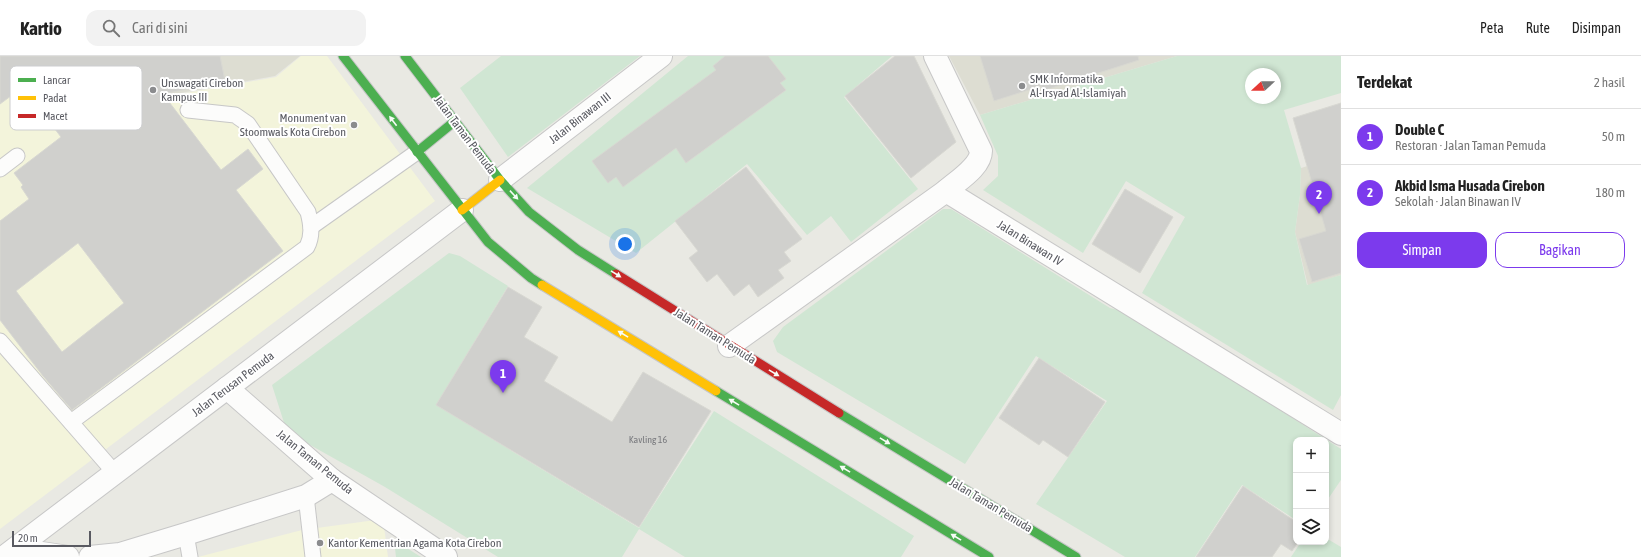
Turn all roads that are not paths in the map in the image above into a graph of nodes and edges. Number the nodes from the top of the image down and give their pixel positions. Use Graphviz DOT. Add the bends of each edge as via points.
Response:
graph roads {
  1 [pos="343,56"];
  2 [pos="405,56"];
  3 [pos="661,56"];
  4 [pos="934,56"];
  5 [pos="188,110"];
  6 [pos="455,121"];
  7 [pos="417,152"];
  8 [pos="17,156"];
  9 [pos="0,169"];
  10 [pos="500,180"];
  11 [pos="946,191"];
  12 [pos="462,210"];
  13 [pos="311,227"];
  14 [pos="0,341"];
  15 [pos="729,346"];
  16 [pos="227,388"];
  17 [pos="71,422"];
  18 [pos="1341,434"];
  19 [pos="115,473"];
  20 [pos="332,480"];
  21 [pos="306,496"];
  22 [pos="186,534"];
  23 [pos="143,552"];
  24 [pos="9,553"];
  25 [pos="68,557"];
  26 [pos="90,557"];
  27 [pos="190,557"];
  28 [pos="313,557"];
  29 [pos="446,557"];
  30 [pos="989,557"];
  31 [pos="1076,557"];
  7 -- 1 [label="street, one-way"];
  2 -- 6 [label="street, Jalan Taman Pemuda"];
  3 -- 10 [label="street, Jalan Binawan III"];
  4 -- 11 [label="street" via="981,151 981,158"];
  5 -- 13 [label="lane" via="235,115 248,124 308,212"];
  6 -- 7 [label="street"];
  6 -- 10 [label="street, Jalan Taman Pemuda"];
  7 -- 12 [label="street"];
  7 -- 13 [label="lane"];
  8 -- 9 [label="lane"];
  10 -- 12 [label="street"];
  10 -- 15 [label="street, Jalan Taman Pemuda, one-way" via="529,212 578,250"];
  11 -- 15 [label="street"];
  11 -- 18 [label="street, Jalan Binawan IV"];
  12 -- 16 [label="street, Jalan Terusan Pemuda"];
  30 -- 12 [label="street, one-way" via="531,278 488,242"];
  13 -- 17 [label="lane" via="307,247"];
  14 -- 17 [label="lane"];
  15 -- 31 [label="street, Jalan Taman Pemuda, one-way"];
  16 -- 19 [label="street, Jalan Terusan Pemuda"];
  16 -- 20 [label="street, Jalan Taman Pemuda"];
  17 -- 19 [label="lane"];
  19 -- 24 [label="street, Jalan Terusan Pemuda"];
  20 -- 21 [label="street"];
  20 -- 29 [label="street, Jalan Taman Pemuda"];
  21 -- 22 [label="street"];
  21 -- 28 [label="lane"];
  22 -- 23 [label="street"];
  22 -- 27 [label="lane"];
  23 -- 26 [label="street"];
  24 -- 25 [label="street"];
}
